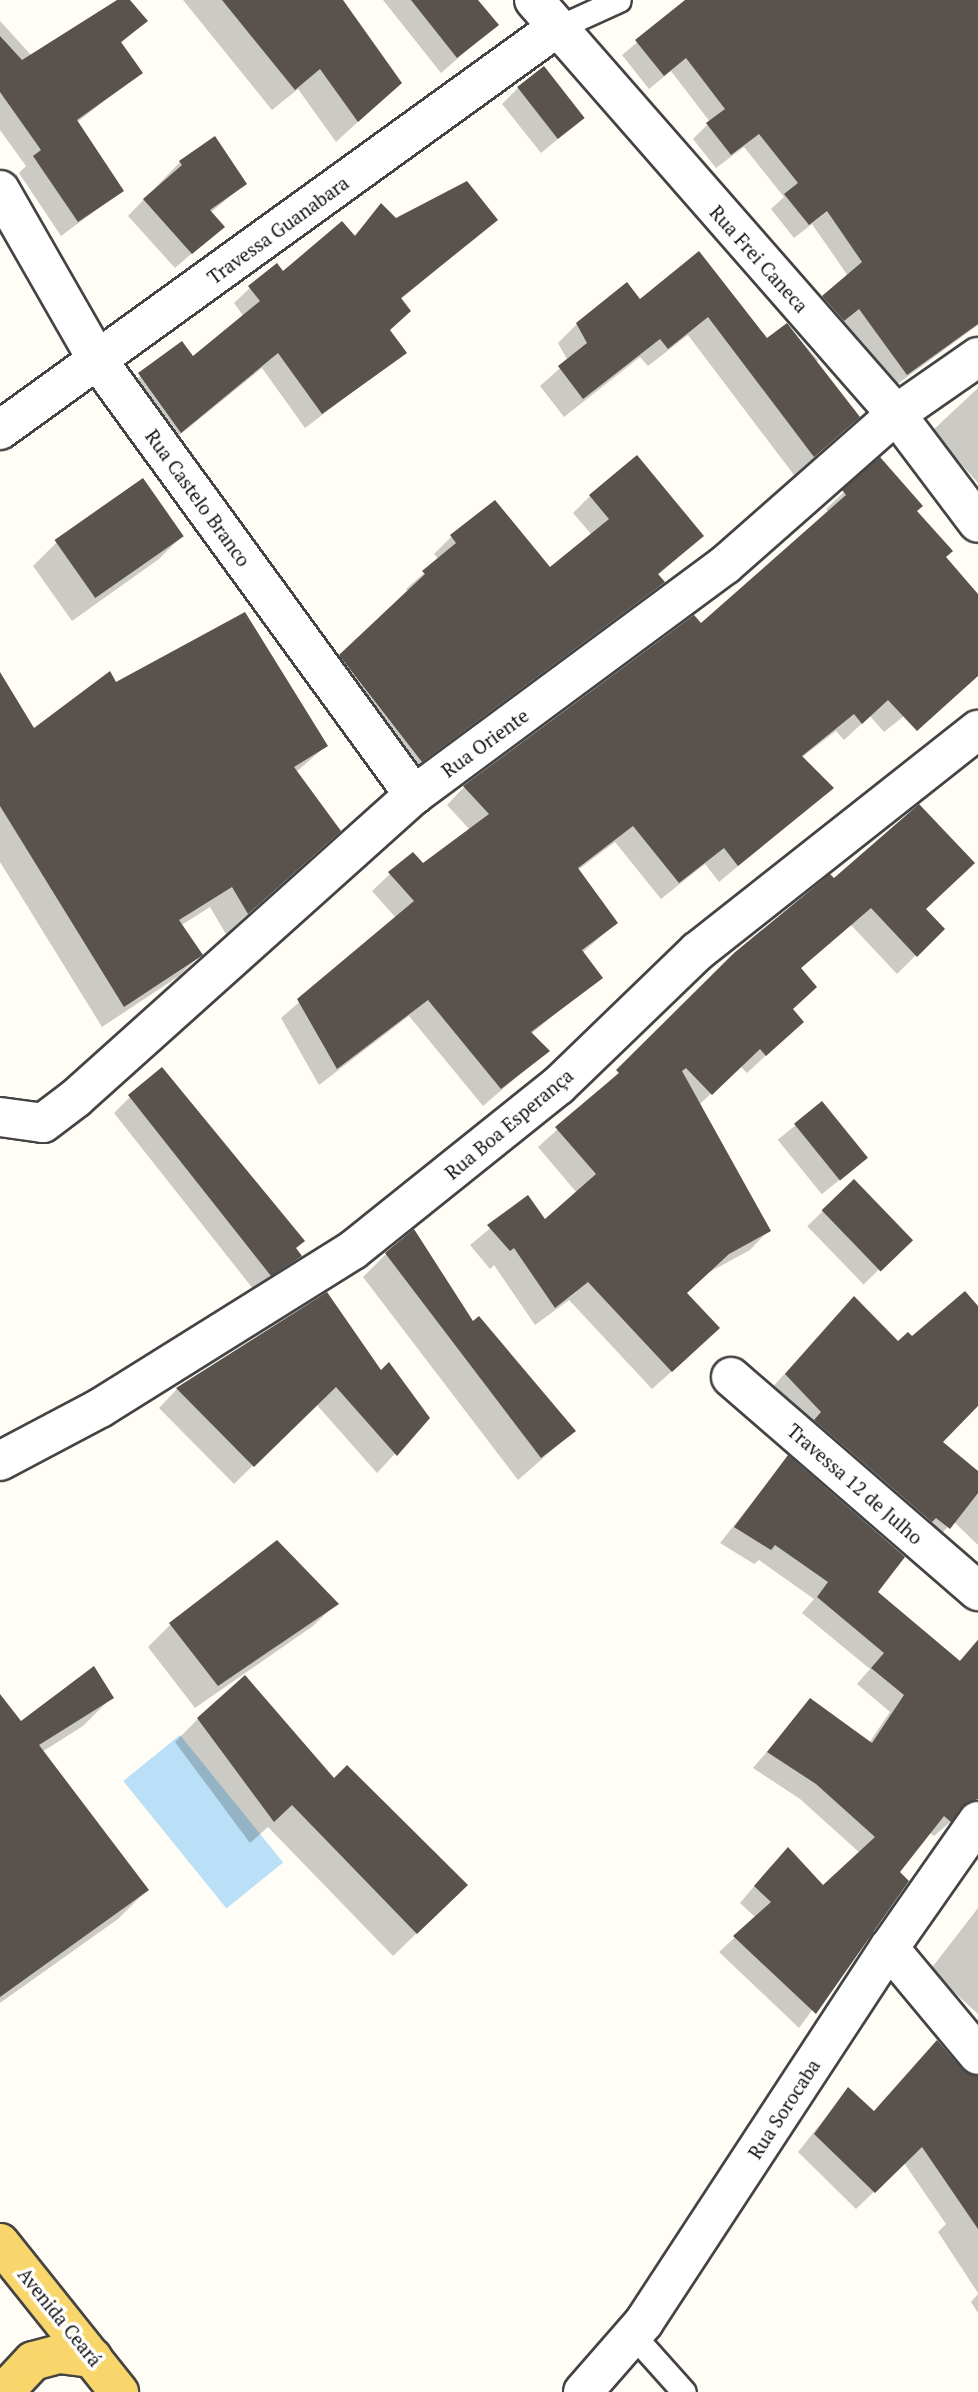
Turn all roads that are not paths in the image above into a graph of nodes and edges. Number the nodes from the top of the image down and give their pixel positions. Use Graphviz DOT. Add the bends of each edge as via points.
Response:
graph roads {
  1 [pos="620,0"];
  2 [pos="545,14"];
  3 [pos="0,190"];
  4 [pos="978,357"];
  5 [pos="98,361"];
  6 [pos="896,414"];
  7 [pos="0,430"];
  8 [pos="978,523"];
  9 [pos="978,730"];
  10 [pos="414,795"];
  11 [pos="0,1117"];
  12 [pos="731,1377"];
  13 [pos="0,1461"];
  14 [pos="978,1591"];
  15 [pos="978,1821"];
  16 [pos="889,1948"];
  17 [pos="978,2055"];
  18 [pos="0,2243"];
  19 [pos="633,2335"];
  20 [pos="93,2358"];
  21 [pos="4,2392"];
  22 [pos="119,2392"];
  23 [pos="583,2392"];
  24 [pos="684,2392"];
  1 -- 2 [label="lane"];
  2 -- 5 [label="street, Travessa Guanabara"];
  2 -- 6 [label="street, Rua Frei Caneca"];
  3 -- 5 [label="street, Rua Castelo Branco"];
  4 -- 6 [label="street, Rua Oriente"];
  5 -- 7 [label="street, Travessa Guanabara"];
  5 -- 10 [label="street, Rua Castelo Branco"];
  6 -- 8 [label="street, Rua Frei Caneca"];
  6 -- 10 [label="street, Rua Oriente" via="725,565"];
  9 -- 13 [label="street, Rua Boa Esperança" via="698,951 558,1086 353,1250 100,1408"];
  10 -- 11 [label="street, Rua Oriente" via="76,1098 43,1123"];
  12 -- 14 [label="street, Travessa 12 de Julho"];
  15 -- 16 [label="street, Rua Sorocaba"];
  16 -- 17 [label="street"];
  16 -- 19 [label="street, Rua Sorocaba"];
  18 -- 20 [label="main road, Avenida Ceará"];
  19 -- 23 [label="street, Rua Sorocaba"];
  19 -- 24 [label="lane"];
  20 -- 21 [label="main road" via="59,2354 33,2361"];
  20 -- 22 [label="main road, Avenida Ceará"];
}
